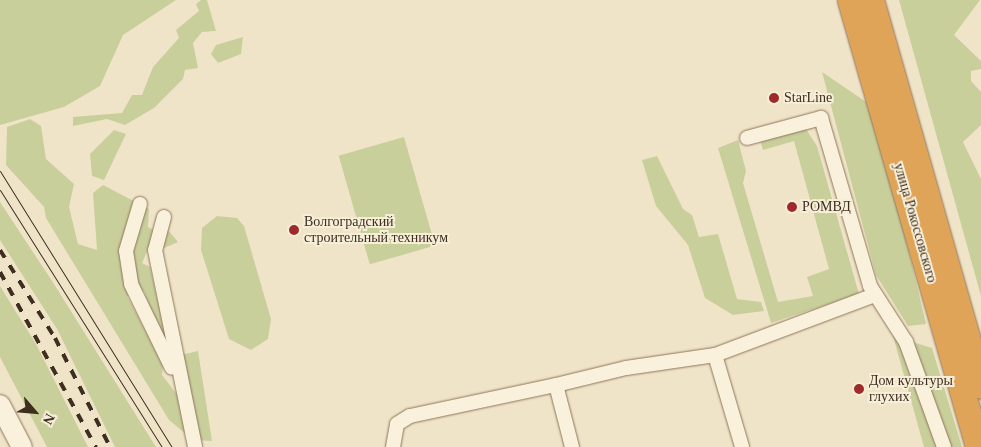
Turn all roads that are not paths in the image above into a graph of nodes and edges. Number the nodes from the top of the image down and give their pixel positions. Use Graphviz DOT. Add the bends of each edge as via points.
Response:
graph roads {
  1 [pos="850,0"];
  2 [pos="871,0"];
  3 [pos="747,138"];
  4 [pos="140,204"];
  5 [pos="164,216"];
  6 [pos="875,295"];
  7 [pos="715,355"];
  8 [pos="179,382"];
  9 [pos="556,385"];
  10 [pos="981,386"];
  11 [pos="0,405"];
  12 [pos="22,447"];
  13 [pos="195,447"];
  14 [pos="393,447"];
  15 [pos="572,447"];
  16 [pos="742,447"];
  17 [pos="944,447"];
  18 [pos="978,447"];
  1 -- 18 [label="highway, улица Рокоссовского"];
  2 -- 10 [label="highway, улица Рокоссовского"];
  3 -- 6 [label="street" via="821,118"];
  4 -- 8 [label="street" via="126,251 131,284"];
  5 -- 8 [label="street" via="155,250"];
  6 -- 7 [label="street"];
  6 -- 17 [label="street" via="906,342"];
  7 -- 9 [label="street" via="626,368"];
  7 -- 16 [label="street"];
  8 -- 13 [label="street"];
  9 -- 14 [label="street" via="410,416 396,424"];
  9 -- 15 [label="street"];
  11 -- 12 [label="main road"];
}
